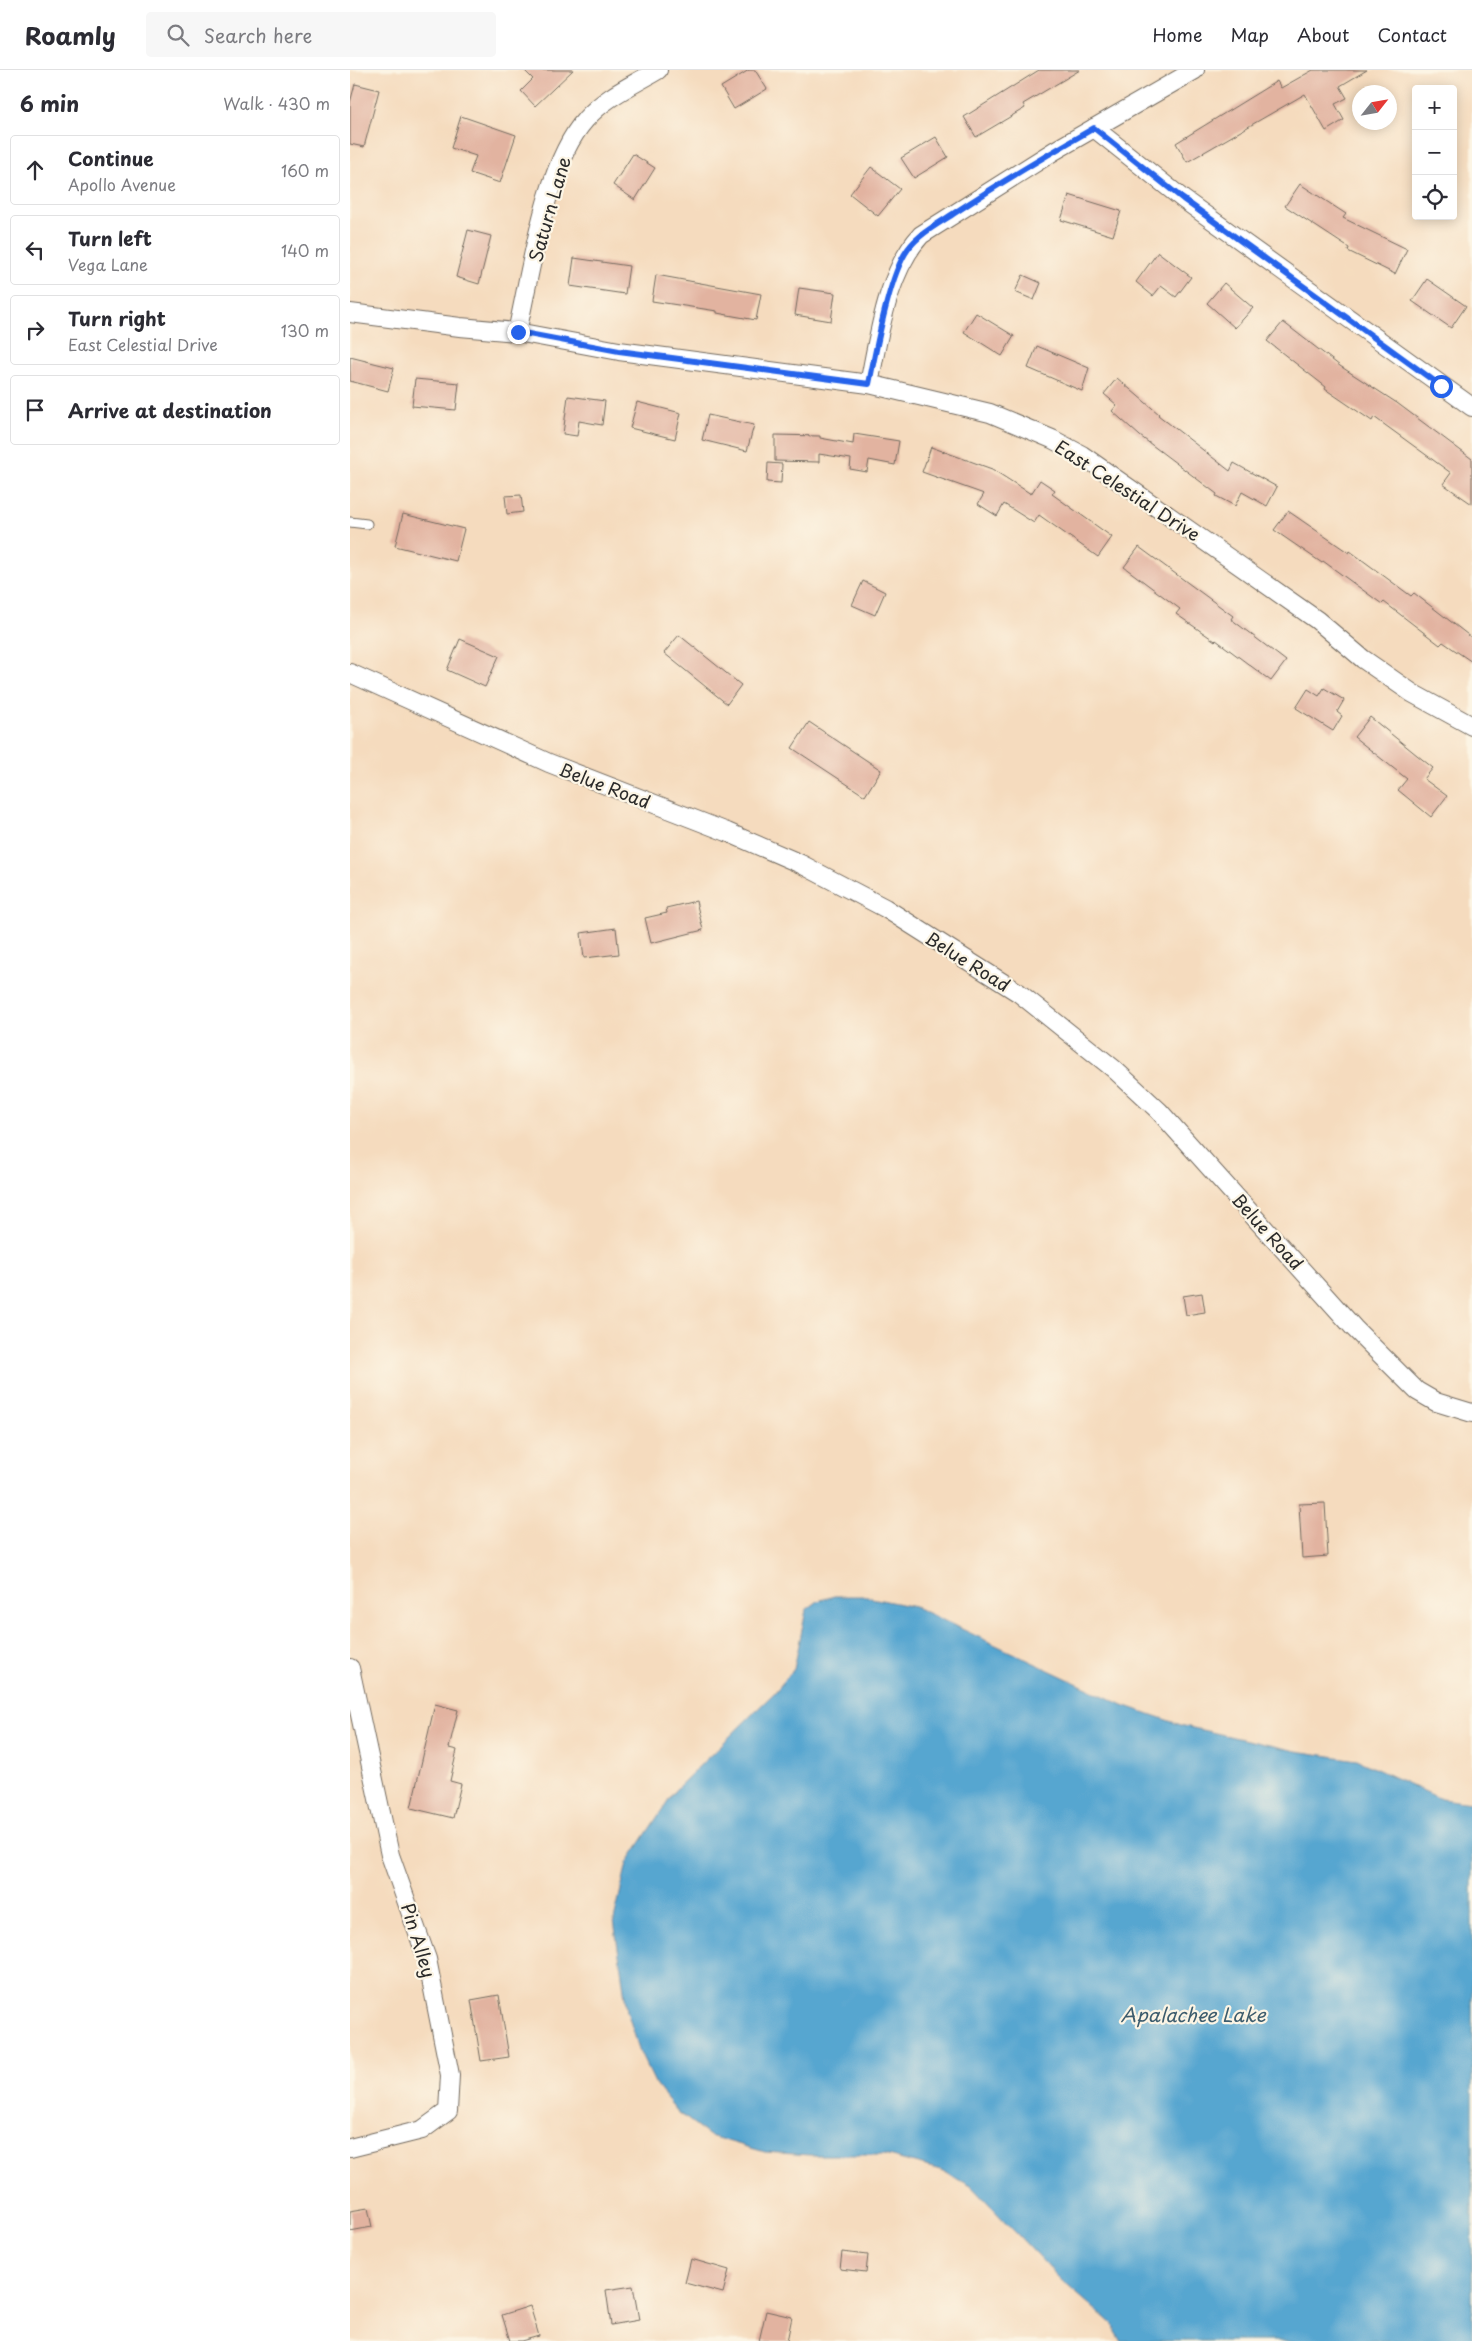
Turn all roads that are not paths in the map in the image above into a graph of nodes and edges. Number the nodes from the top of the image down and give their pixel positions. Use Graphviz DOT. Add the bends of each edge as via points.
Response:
graph roads {
  1 [pos="658,70"];
  2 [pos="1195,70"];
  3 [pos="1094,128"];
  4 [pos="350,313"];
  5 [pos="518,332"];
  6 [pos="869,384"];
  7 [pos="1472,407"];
  8 [pos="350,522"];
  9 [pos="367,524"];
  10 [pos="350,673"];
  11 [pos="1472,726"];
  12 [pos="1472,1413"];
  13 [pos="350,1668"];
  14 [pos="350,2148"];
  1 -- 5 [label="street, Saturn Lane" via="606,100 585,119 568,142 556,168"];
  2 -- 3 [label="street"];
  3 -- 6 [label="street" via="920,235 899,266"];
  3 -- 7 [label="street" via="1191,205"];
  4 -- 5 [label="street, East Celestial Drive"];
  5 -- 6 [label="street, East Celestial Drive" via="619,351"];
  6 -- 11 [label="street, East Celestial Drive" via="990,413 1082,455 1317,620 1362,659 1412,693"];
  8 -- 9 [label="lane"];
  10 -- 12 [label="street, Belue Road" via="549,763 801,864 885,908 1018,993 1088,1047 1159,1111 1348,1322 1417,1391 1436,1402"];
  13 -- 14 [label="street, Pin Alley" via="390,1855 427,1959 450,2075 448,2111 422,2130"];
}
